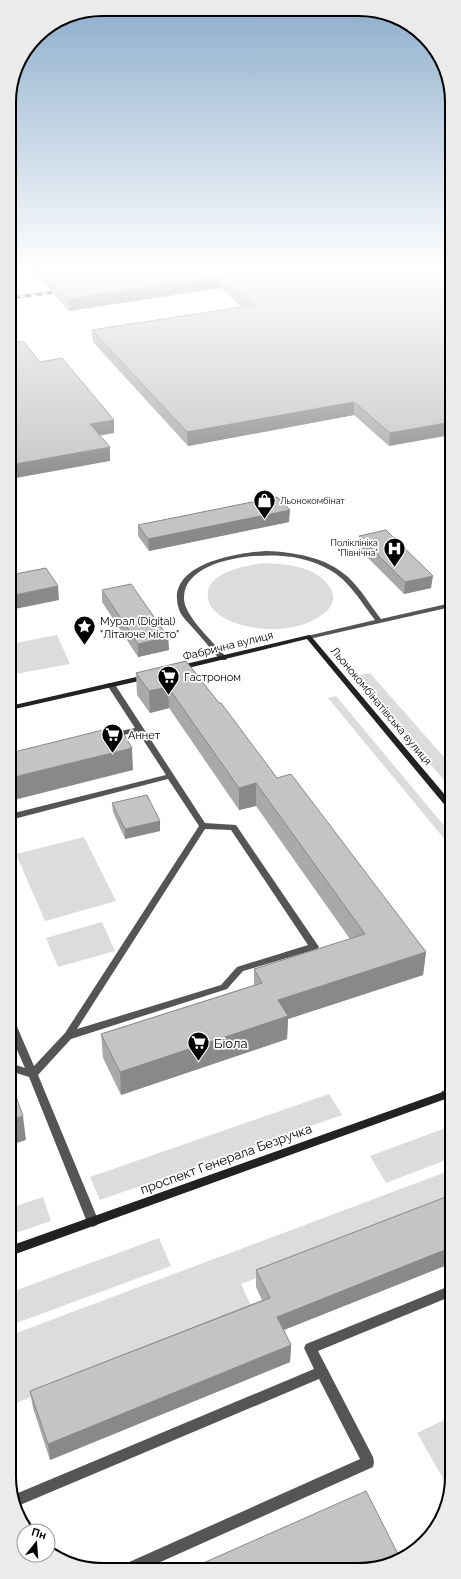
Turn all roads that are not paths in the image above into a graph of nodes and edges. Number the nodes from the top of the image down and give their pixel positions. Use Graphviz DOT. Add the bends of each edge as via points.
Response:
graph roads {
  1 [pos="445,606"];
  2 [pos="379,621"];
  3 [pos="309,637"];
  4 [pos="223,658"];
  5 [pos="171,671"];
  6 [pos="156,674"];
  7 [pos="111,685"];
  8 [pos="16,707"];
  9 [pos="140,729"];
  10 [pos="109,736"];
  11 [pos="170,776"];
  12 [pos="445,801"];
  13 [pos="16,815"];
  14 [pos="203,826"];
  15 [pos="16,1036"];
  16 [pos="68,1036"];
  17 [pos="16,1069"];
  18 [pos="33,1074"];
  19 [pos="445,1098"];
  20 [pos="93,1222"];
  21 [pos="16,1249"];
  22 [pos="445,1293"];
  23 [pos="322,1372"];
  24 [pos="19,1499"];
  25 [pos="143,1563"];
  1 -- 2 [label="street, Фабрична вулиця"];
  2 -- 3 [label="street, Фабрична вулиця"];
  2 -- 4 [label="street" via="348,581 321,563 294,555 280,554 230,557 211,563 192,575 181,589 180,597 184,613"];
  3 -- 4 [label="street, Фабрична вулиця"];
  3 -- 12 [label="street, Льонокомбінатівська вулиця"];
  4 -- 5 [label="street, Фабрична вулиця"];
  6 -- 7 [label="street"];
  7 -- 8 [label="street"];
  7 -- 9 [label="street"];
  9 -- 10 [label="street"];
  9 -- 11 [label="street"];
  11 -- 13 [label="street"];
  11 -- 14 [label="street"];
  14 -- 16 [label="street"];
  14 -- 16 [label="street" via="233,827 314,947 240,969 224,987"];
  15 -- 18 [label="street"];
  16 -- 18 [label="street"];
  17 -- 18 [label="street"];
  18 -- 20 [label="street"];
  19 -- 20 [label="street, проспект Генерала Безручка"];
  20 -- 21 [label="street, проспект Генерала Безручка"];
  22 -- 23 [label="street" via="310,1348"];
  23 -- 24 [label="street"];
  23 -- 25 [label="street" via="368,1462"];
}
